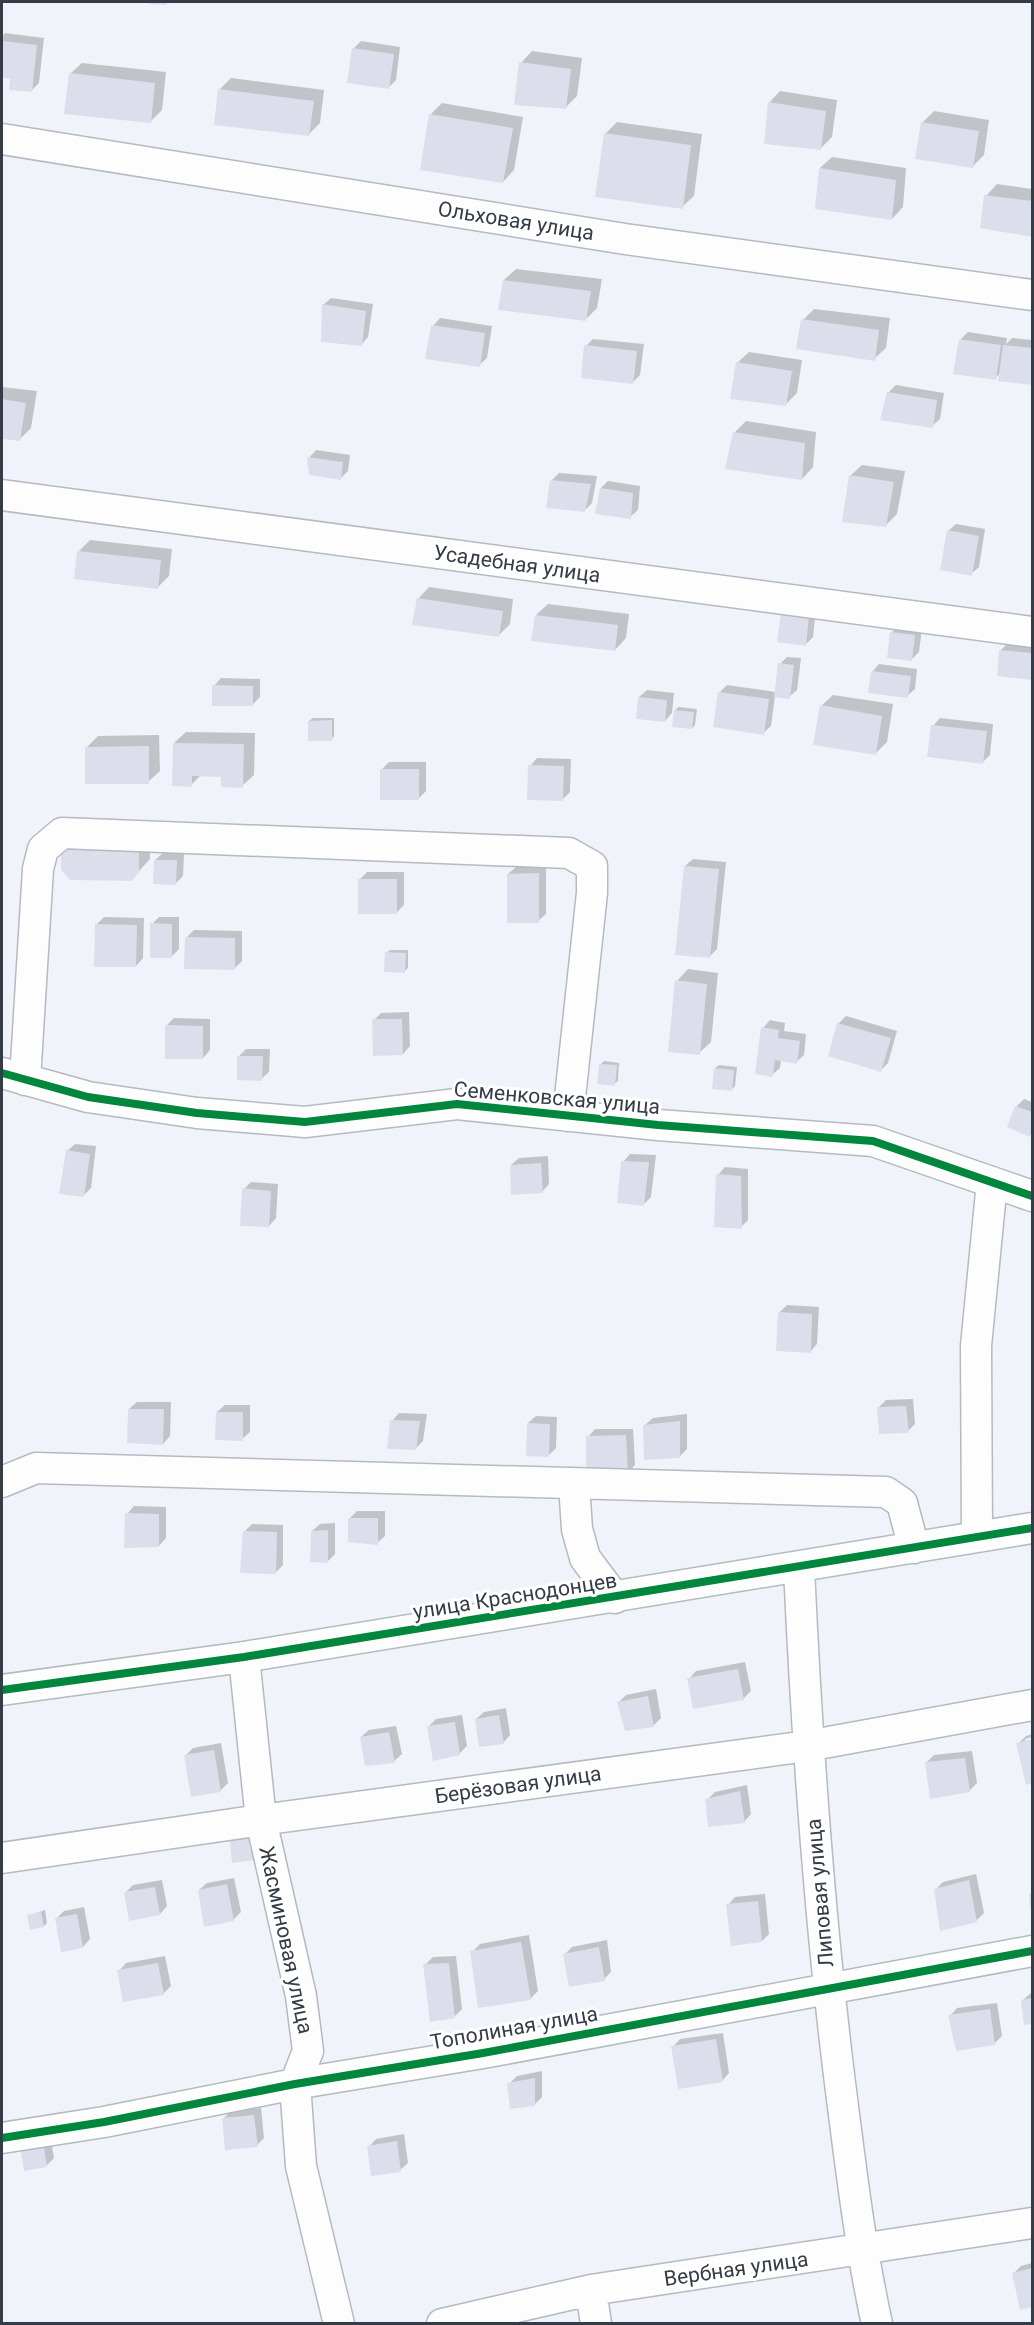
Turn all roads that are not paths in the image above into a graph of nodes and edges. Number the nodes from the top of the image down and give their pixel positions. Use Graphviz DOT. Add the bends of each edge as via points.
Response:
graph roads {
  1 [pos="2,140"];
  2 [pos="1032,296"];
  3 [pos="2,495"];
  4 [pos="1032,632"];
  5 [pos="13,1077"];
  6 [pos="568,1116"];
  7 [pos="992,1182"];
  8 [pos="1032,1196"];
  9 [pos="2,1482"];
  10 [pos="574,1484"];
  11 [pos="1032,1528"];
  12 [pos="977,1538"];
  13 [pos="914,1548"];
  14 [pos="798,1568"];
  15 [pos="615,1598"];
  16 [pos="244,1658"];
  17 [pos="2,1690"];
  18 [pos="1032,1705"];
  19 [pos="807,1746"];
  20 [pos="261,1820"];
  21 [pos="2,1858"];
  22 [pos="1032,1951"];
  23 [pos="828,1988"];
  24 [pos="295,2084"];
  25 [pos="2,2138"];
  26 [pos="1032,2223"];
  27 [pos="861,2250"];
  28 [pos="591,2290"];
  29 [pos="339,2324"];
  30 [pos="442,2324"];
  31 [pos="596,2324"];
  32 [pos="877,2324"];
  1 -- 2 [label="street, Ольховая улица" via="625,239"];
  3 -- 4 [label="street, Усадебная улица"];
  5 -- 6 [label="street, Семенковская улица" via="88,1097 197,1113 306,1122 457,1104"];
  5 -- 6 [label="street" via="38,869 44,849 62,833 569,853 592,866 592,893"];
  6 -- 7 [label="street, Семенковская улица" via="873,1141"];
  7 -- 8 [label="street, Семенковская улица"];
  7 -- 12 [label="street" via="976,1346"];
  9 -- 10 [label="street" via="36,1468"];
  10 -- 13 [label="street" via="886,1492 902,1503"];
  10 -- 15 [label="street" via="577,1529 585,1558"];
  11 -- 12 [label="street, улица Краснодонцев"];
  12 -- 13 [label="street, улица Краснодонцев"];
  13 -- 14 [label="street, улица Краснодонцев"];
  14 -- 15 [label="street, улица Краснодонцев"];
  14 -- 19 [label="street, Липовая улица"];
  15 -- 16 [label="street, улица Краснодонцев"];
  16 -- 17 [label="street, улица Краснодонцев"];
  16 -- 20 [label="street, Жасминовая улица"];
  18 -- 19 [label="street, Берёзовая улица"];
  19 -- 20 [label="street, Берёзовая улица"];
  19 -- 23 [label="street, Липовая улица"];
  20 -- 21 [label="street, Берёзовая улица"];
  20 -- 24 [label="street, Жасминовая улица" via="301,1996 308,2051"];
  22 -- 23 [label="street, Тополиная улица"];
  23 -- 24 [label="street, Тополиная улица"];
  23 -- 27 [label="street, Липовая улица"];
  24 -- 25 [label="street, Тополиная улица"];
  24 -- 29 [label="street, Жасминовая улица" via="301,2166"];
  26 -- 27 [label="street, Вербная улица"];
  27 -- 28 [label="street, Вербная улица"];
  27 -- 32 [label="street, Липовая улица"];
  28 -- 30 [label="street, Вербная улица"];
  28 -- 31 [label="street"];
}
